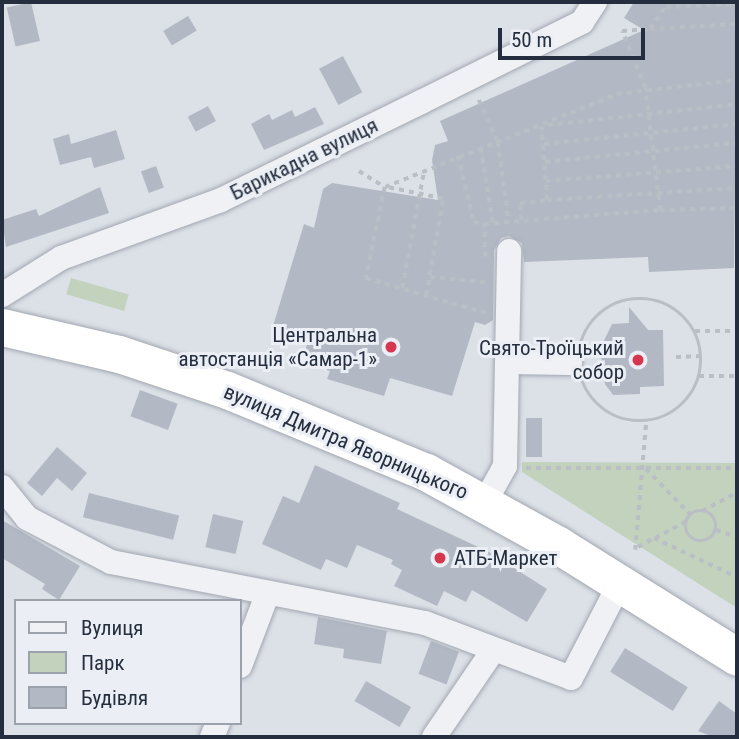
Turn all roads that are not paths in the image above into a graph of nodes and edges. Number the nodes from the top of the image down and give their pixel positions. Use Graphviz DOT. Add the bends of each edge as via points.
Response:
graph roads {
  1 [pos="595,2"];
  2 [pos="509,251"];
  3 [pos="2,295"];
  4 [pos="2,327"];
  5 [pos="507,362"];
  6 [pos="570,363"];
  7 [pos="2,487"];
  8 [pos="485,502"];
  9 [pos="620,583"];
  10 [pos="267,595"];
  11 [pos="492,652"];
  12 [pos="737,657"];
  13 [pos="242,661"];
  14 [pos="434,737"];
  1 -- 3 [label="street, Барикадна вулиця" via="582,22 433,96 221,200 61,258"];
  2 -- 5 [label="street"];
  4 -- 8 [label="highway, вулиця Дмитра Яворницького" via="119,354 227,390"];
  5 -- 6 [label="street"];
  5 -- 8 [label="street" via="505,466"];
  7 -- 10 [label="street" via="27,519 111,562"];
  8 -- 9 [label="highway, вулиця Дмитра Яворницького"];
  9 -- 11 [label="street" via="571,678"];
  9 -- 12 [label="highway, вулиця Дмитра Яворницького"];
  10 -- 11 [label="street" via="425,623"];
  10 -- 13 [label="street"];
  11 -- 14 [label="street"];
}
